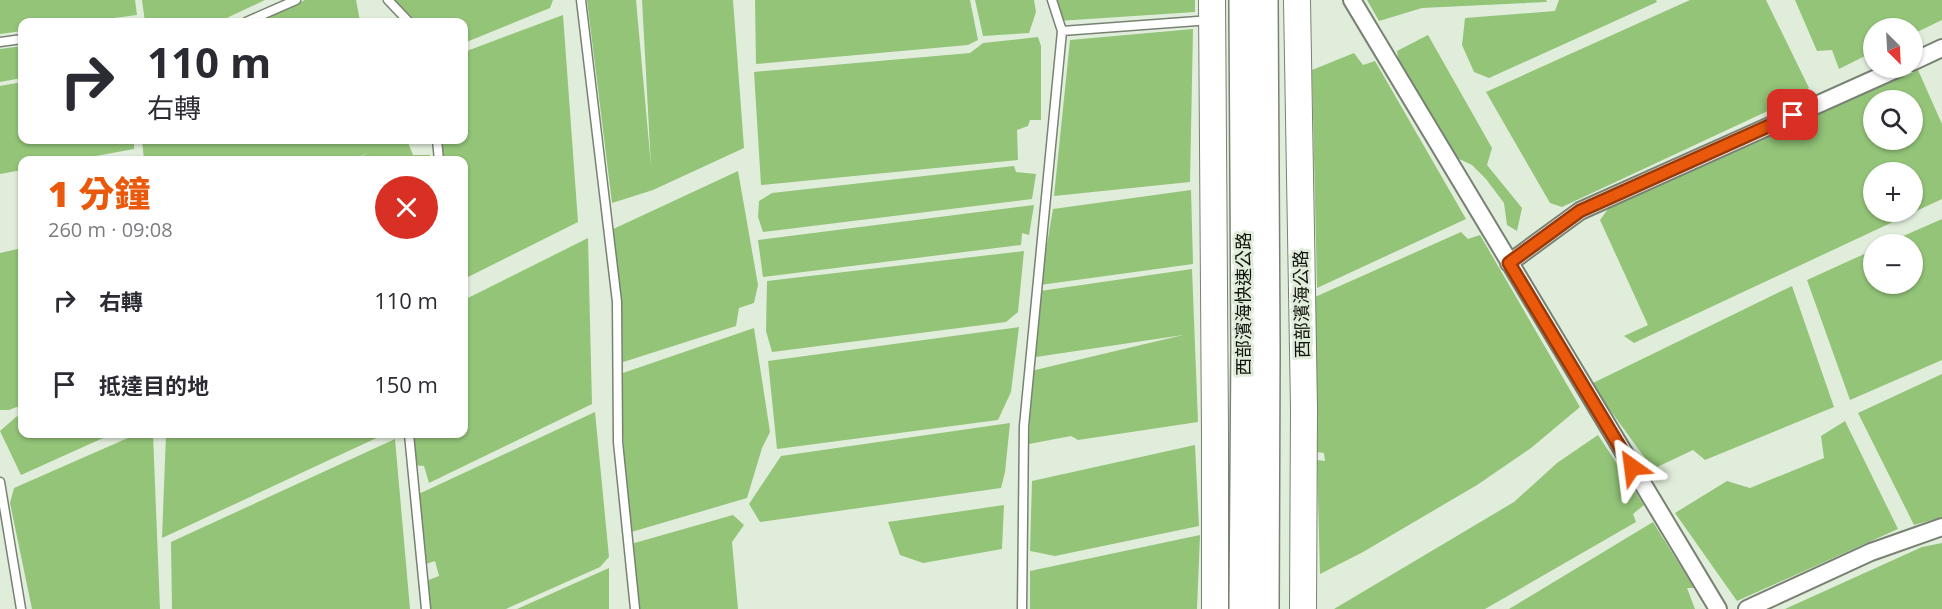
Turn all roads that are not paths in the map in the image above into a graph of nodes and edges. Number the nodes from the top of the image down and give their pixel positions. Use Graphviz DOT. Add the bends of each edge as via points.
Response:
graph roads {
  1 [pos="296,0"];
  2 [pos="388,0"];
  3 [pos="581,0"];
  4 [pos="1052,0"];
  5 [pos="1243,0"];
  6 [pos="1264,0"];
  7 [pos="1297,0"];
  8 [pos="1352,0"];
  9 [pos="1212,10"];
  10 [pos="255,18"];
  11 [pos="405,18"];
  12 [pos="1062,31"];
  13 [pos="18,40"];
  14 [pos="0,42"];
  15 [pos="1942,48"];
  16 [pos="1923,57"];
  17 [pos="1877,78"];
  18 [pos="1509,263"];
  19 [pos="409,438"];
  20 [pos="0,482"];
  21 [pos="1942,527"];
  22 [pos="21,609"];
  23 [pos="426,609"];
  24 [pos="635,609"];
  25 [pos="1022,609"];
  26 [pos="1215,609"];
  27 [pos="1243,609"];
  28 [pos="1265,609"];
  29 [pos="1303,609"];
  30 [pos="1718,609"];
  31 [pos="1747,609"];
  1 -- 10 [label="lane"];
  2 -- 11 [label="lane"];
  3 -- 24 [label="lane" via="617,302 618,442"];
  4 -- 12 [label="lane"];
  5 -- 27 [label="highway, 西部濱海快速公路"];
  6 -- 28 [label="highway, 西部濱海快速公路"];
  7 -- 29 [label="main road, 西部濱海公路"];
  8 -- 18 [label="street"];
  9 -- 12 [label="lane"];
  9 -- 26 [label="main road"];
  12 -- 25 [label="lane" via="1024,426"];
  13 -- 14 [label="lane"];
  15 -- 16 [label="street"];
  17 -- 18 [label="street" via="1580,211"];
  18 -- 30 [label="street"];
  19 -- 23 [label="lane"];
  20 -- 22 [label="lane"];
  21 -- 31 [label="street" via="1871,552"];
}
